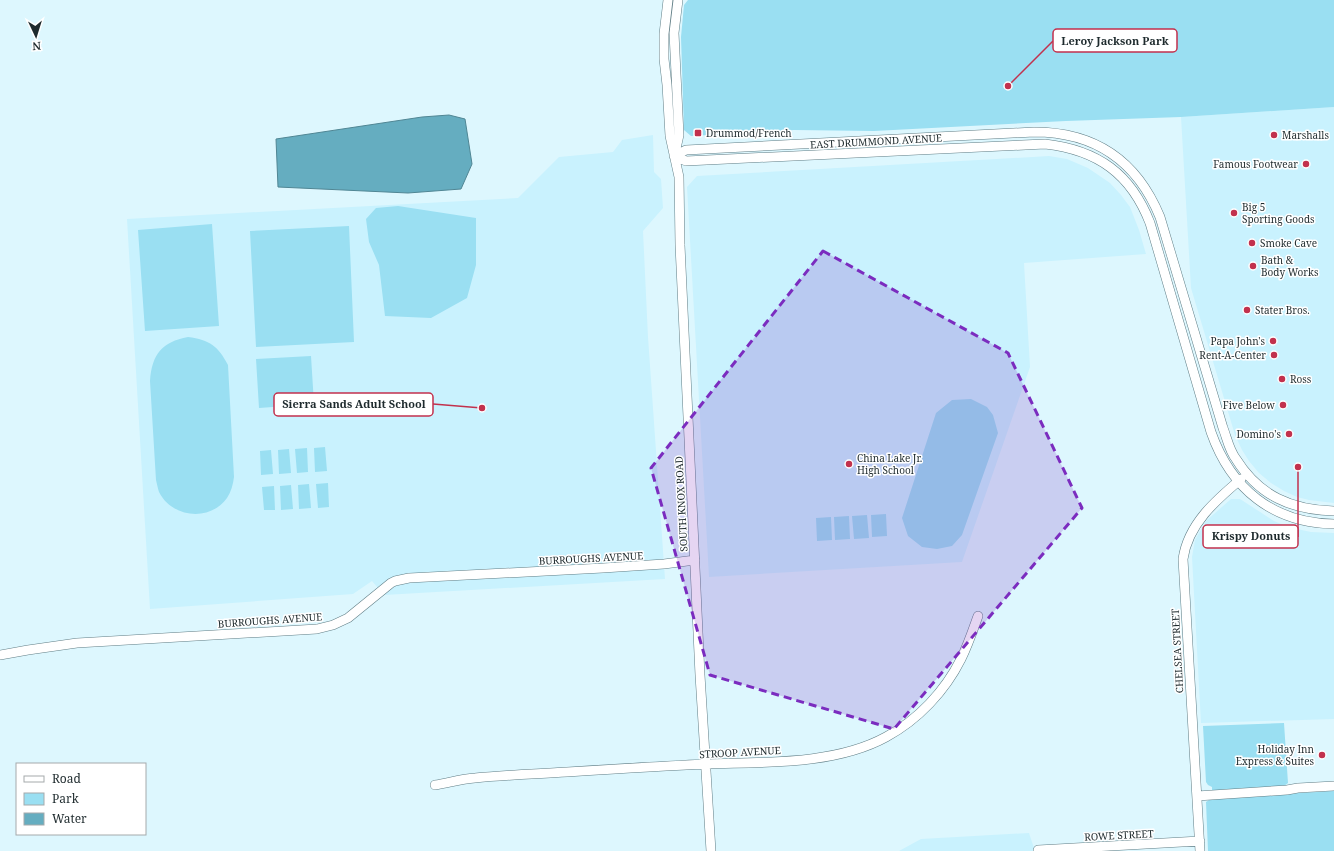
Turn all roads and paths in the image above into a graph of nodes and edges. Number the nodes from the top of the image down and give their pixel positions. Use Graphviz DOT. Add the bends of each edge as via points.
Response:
graph roads {
  1 [pos="668,0"];
  2 [pos="678,0"];
  3 [pos="674,156"];
  4 [pos="1247,474"];
  5 [pos="1238,482"];
  6 [pos="1334,511"];
  7 [pos="1334,524"];
  8 [pos="695,560"];
  9 [pos="978,616"];
  10 [pos="0,655"];
  11 [pos="706,764"];
  12 [pos="435,785"];
  13 [pos="1334,786"];
  14 [pos="1197,796"];
  15 [pos="1200,846"];
  16 [pos="1038,850"];
  17 [pos="711,851"];
  1 -- 3 [label="street, SOUTH KNOX ROAD" via="664,59"];
  2 -- 3 [label="street" via="674,33 679,135"];
  3 -- 4 [label="street, EAST DRUMMOND AVENUE" via="686,150 1034,132 1082,138 1094,144 1110,153 1133,172 1155,205 1229,446"];
  3 -- 5 [label="street, EAST DRUMMOND AVENUE" via="686,161 1045,144 1075,149 1101,161 1124,179 1144,209 1217,447"];
  3 -- 8 [label="street, SOUTH KNOX ROAD" via="679,177"];
  4 -- 5 [label="street, CHELSEA STREET"];
  4 -- 6 [label="street, EAST DRUMMOND AVENUE" via="1268,493 1289,504 1310,510"];
  5 -- 7 [label="street, EAST DRUMMOND AVENUE" via="1260,502 1277,512 1309,522"];
  5 -- 14 [label="street, CHELSEA STREET" via="1196,524 1184,547"];
  8 -- 10 [label="street, BURROUGHS AVENUE" via="664,564 409,578 390,583 348,618 317,629 85,643"];
  8 -- 11 [label="street, SOUTH KNOX ROAD"];
  9 -- 11 [label="street, STROOP AVENUE" via="962,657 944,686 909,722 887,737 846,753 822,757"];
  11 -- 12 [label="street, STROOP AVENUE" via="474,778"];
  11 -- 17 [label="street, SOUTH KNOX ROAD"];
  13 -- 14 [label="street"];
  14 -- 15 [label="street, CHELSEA STREET"];
  15 -- 16 [label="street, ROWE STREET"];
}
